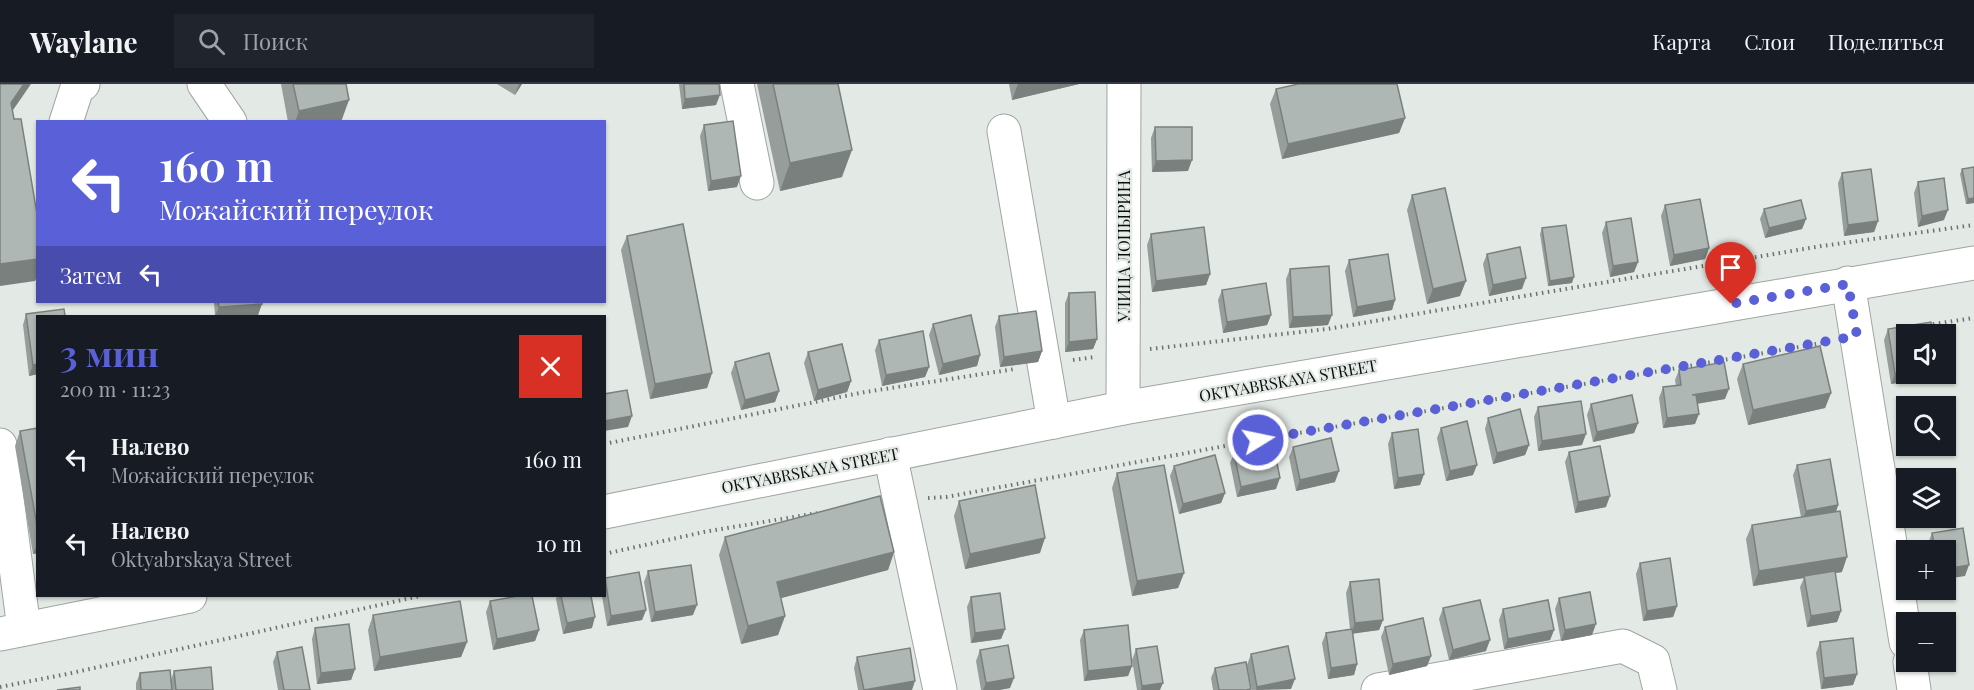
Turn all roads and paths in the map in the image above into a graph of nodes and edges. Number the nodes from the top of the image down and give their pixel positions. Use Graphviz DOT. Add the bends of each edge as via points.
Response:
graph roads {
  1 [pos="83,84"];
  2 [pos="204,84"];
  3 [pos="737,84"];
  4 [pos="1124,84"];
  5 [pos="234,103"];
  6 [pos="67,120"];
  7 [pos="1004,131"];
  8 [pos="757,183"];
  9 [pos="1974,225"];
  10 [pos="1974,263"];
  11 [pos="1848,284"];
  12 [pos="1974,318"];
  13 [pos="1934,324"];
  14 [pos="1857,336"];
  15 [pos="1123,353"];
  16 [pos="1044,365"];
  17 [pos="1123,408"];
  18 [pos="1054,422"];
  19 [pos="606,444"];
  20 [pos="0,445"];
  21 [pos="890,454"];
  22 [pos="899,499"];
  23 [pos="606,512"];
  24 [pos="819,513"];
  25 [pos="606,554"];
  26 [pos="185,597"];
  27 [pos="416,597"];
  28 [pos="1901,612"];
  29 [pos="12,632"];
  30 [pos="1911,672"];
  31 [pos="0,687"];
  32 [pos="940,690"];
  33 [pos="1378,690"];
  34 [pos="1660,690"];
  35 [pos="1914,690"];
  1 -- 6 [label="main road"];
  2 -- 5 [label="main road"];
  3 -- 8 [label="main road"];
  4 -- 15 [label="main road, УЛИЦА ЛОПЫРИНА"];
  7 -- 16 [label="main road"];
  9 -- 15 [label="path" via="1822,246 1328,329"];
  10 -- 11 [label="main road, OKTYABRSKAYA STREET"];
  11 -- 14 [label="main road"];
  11 -- 17 [label="main road, OKTYABRSKAYA STREET"];
  12 -- 13 [label="path"];
  14 -- 22 [label="path" via="946,497"];
  14 -- 28 [label="main road"];
  15 -- 16 [label="path"];
  15 -- 17 [label="main road, УЛИЦА ЛОПЫРИНА"];
  16 -- 18 [label="main road"];
  16 -- 19 [label="path" via="865,392"];
  17 -- 18 [label="main road, OKTYABRSKAYA STREET"];
  18 -- 21 [label="main road, OKTYABRSKAYA STREET"];
  20 -- 29 [label="main road"];
  21 -- 22 [label="main road"];
  21 -- 23 [label="main road, OKTYABRSKAYA STREET"];
  22 -- 32 [label="main road"];
  24 -- 25 [label="path"];
  26 -- 29 [label="main road"];
  27 -- 31 [label="path"];
  30 -- 35 [label="main road"];
  33 -- 34 [label="main road" via="1623,646 1653,661"];
}
